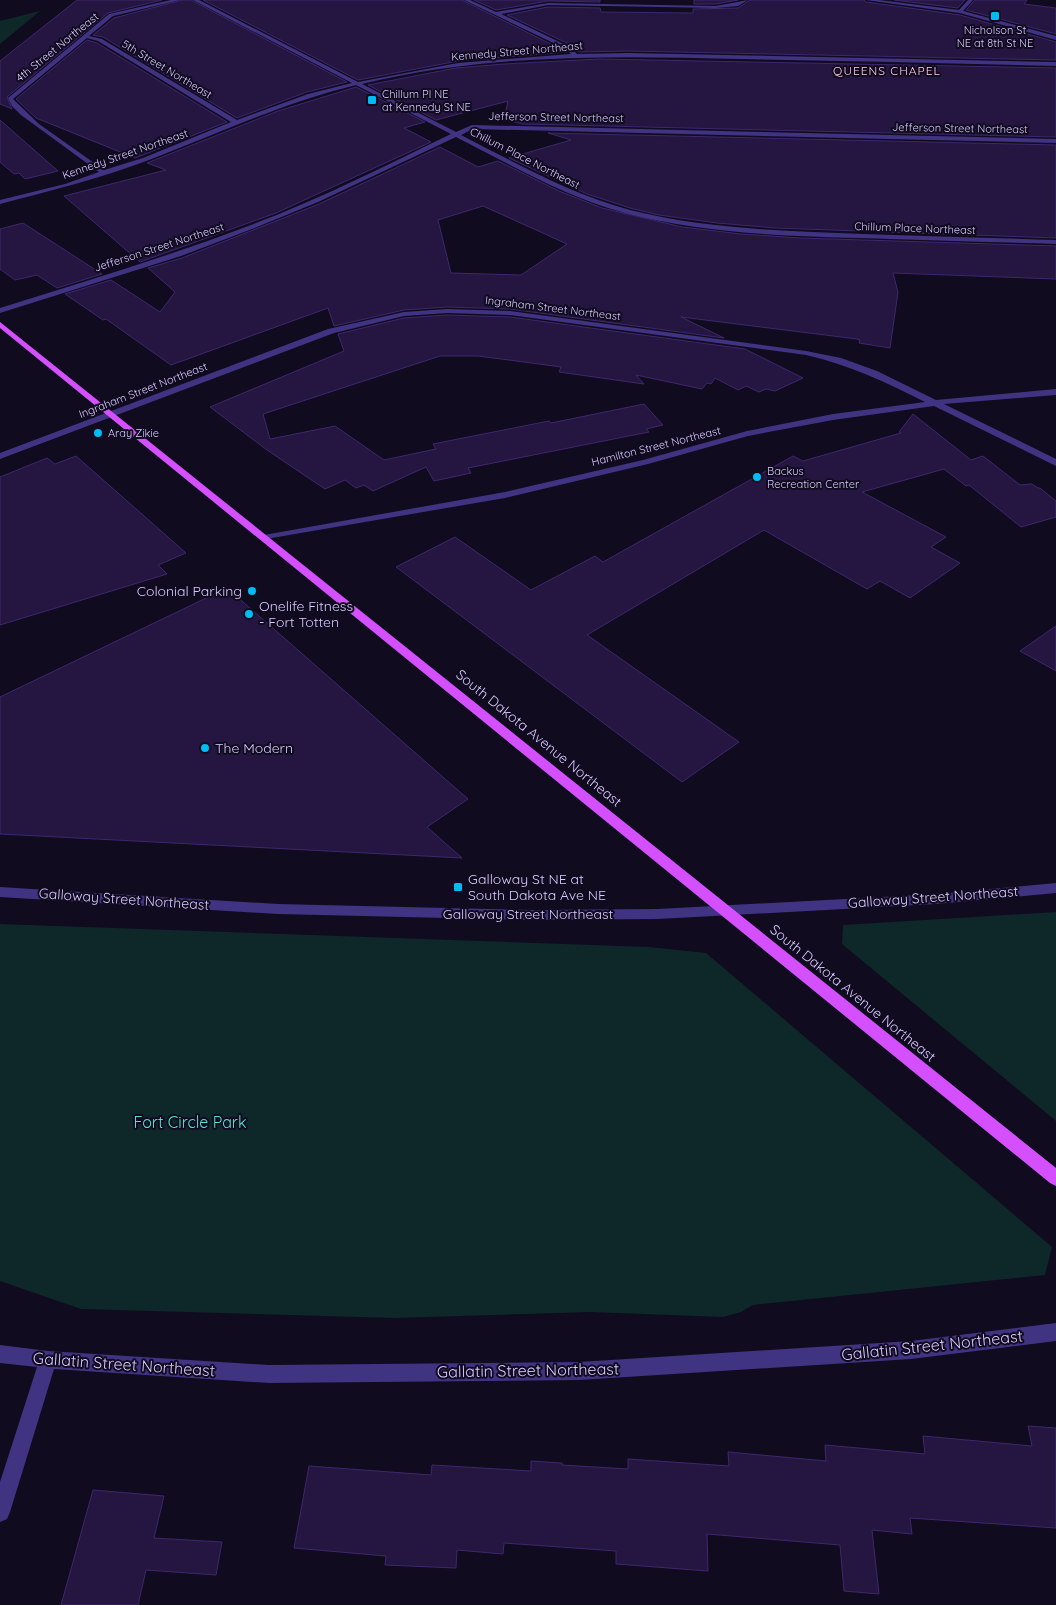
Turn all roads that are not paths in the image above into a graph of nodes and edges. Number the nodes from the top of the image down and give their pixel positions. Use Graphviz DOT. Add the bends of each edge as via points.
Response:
graph roads {
  1 [pos="178,0"];
  2 [pos="195,0"];
  3 [pos="466,0"];
  4 [pos="746,0"];
  5 [pos="868,0"];
  6 [pos="971,0"];
  7 [pos="960,12"];
  8 [pos="497,13"];
  9 [pos="85,36"];
  10 [pos="1056,38"];
  11 [pos="575,55"];
  12 [pos="1056,64"];
  13 [pos="357,83"];
  14 [pos="237,122"];
  15 [pos="457,135"];
  16 [pos="1056,141"];
  17 [pos="104,173"];
  18 [pos="0,202"];
  19 [pos="1056,242"];
  20 [pos="0,311"];
  21 [pos="0,324"];
  22 [pos="1056,392"];
  23 [pos="936,403"];
  24 [pos="111,413"];
  25 [pos="0,456"];
  26 [pos="1056,463"];
  27 [pos="264,538"];
  28 [pos="1056,888"];
  29 [pos="0,892"];
  30 [pos="724,910"];
  31 [pos="1056,1178"];
  32 [pos="1056,1332"];
  33 [pos="0,1354"];
  34 [pos="48,1360"];
  35 [pos="0,1512"];
  1 -- 9 [label="street, 4th Street Northeast" via="114,14"];
  2 -- 13 [label="street, Chillum Place Northeast"];
  3 -- 8 [label="street"];
  4 -- 8 [label="street" via="736,5 716,7 548,4"];
  5 -- 7 [label="street"];
  6 -- 7 [label="street"];
  7 -- 10 [label="street"];
  8 -- 11 [label="street" via="568,48"];
  9 -- 14 [label="street, 5th Street Northeast" via="100,40"];
  9 -- 17 [label="street, 4th Street Northeast" via="15,94 11,102"];
  11 -- 12 [label="street, Kennedy Street Northeast"];
  11 -- 13 [label="street, Kennedy Street Northeast" via="458,65"];
  13 -- 14 [label="street, Kennedy Street Northeast" via="293,101"];
  13 -- 15 [label="street, Chillum Place Northeast"];
  14 -- 17 [label="street, Kennedy Street Northeast"];
  15 -- 16 [label="street, Jefferson Street Northeast" via="477,127"];
  15 -- 19 [label="street, Chillum Place Northeast" via="577,196 675,222 775,234"];
  15 -- 20 [label="street, Jefferson Street Northeast" via="255,226"];
  17 -- 18 [label="street, Kennedy Street Northeast"];
  21 -- 24 [label="main road, South Dakota Avenue Northeast"];
  22 -- 23 [label="street, Hamilton Street Northeast"];
  23 -- 24 [label="street, Ingraham Street Northeast" via="862,368 813,354 510,313 447,311 350,325"];
  23 -- 26 [label="street, Ingraham Street Northeast"];
  23 -- 27 [label="street, Hamilton Street Northeast" via="747,434 505,495"];
  24 -- 25 [label="street, Ingraham Street Northeast"];
  24 -- 27 [label="main road, South Dakota Avenue Northeast"];
  27 -- 30 [label="main road, South Dakota Avenue Northeast"];
  28 -- 30 [label="street, Galloway Street Northeast" via="936,900"];
  29 -- 30 [label="street, Galloway Street Northeast" via="384,913 534,915"];
  30 -- 31 [label="main road, South Dakota Avenue Northeast"];
  32 -- 34 [label="street, Gallatin Street Northeast" via="911,1350 579,1371 269,1374"];
  33 -- 34 [label="street, Gallatin Street Northeast"];
  34 -- 35 [label="street"];
}
